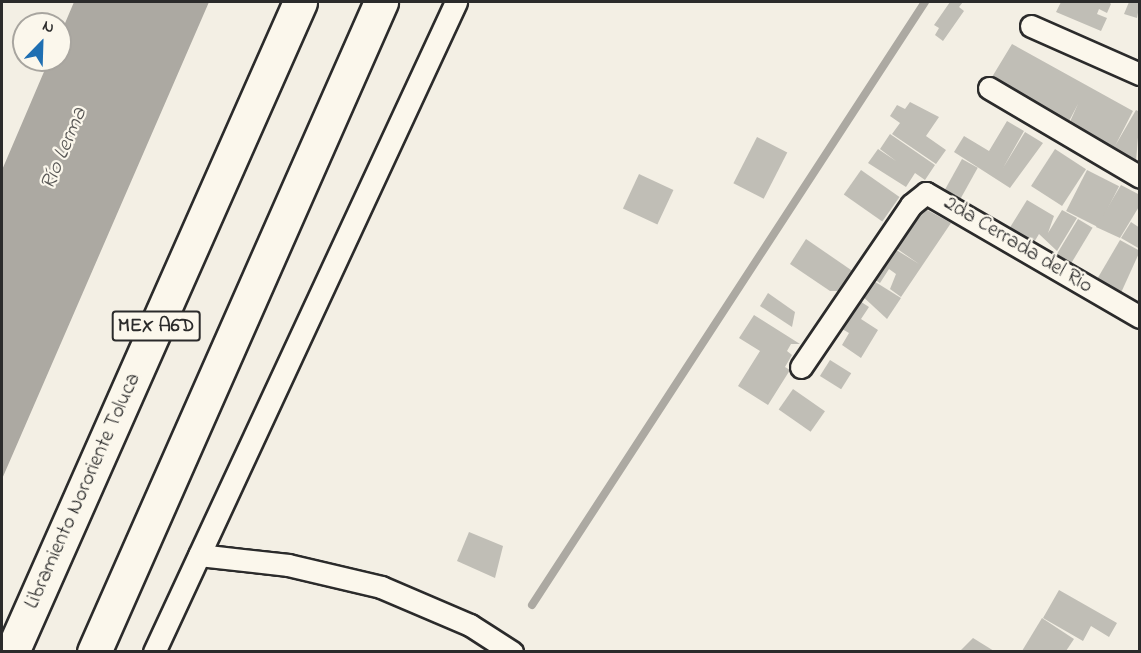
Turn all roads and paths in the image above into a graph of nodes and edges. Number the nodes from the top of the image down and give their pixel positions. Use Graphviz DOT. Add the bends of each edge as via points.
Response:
graph roads {
  1 [pos="300,2"];
  2 [pos="381,2"];
  3 [pos="456,2"];
  4 [pos="1031,26"];
  5 [pos="1140,74"];
  6 [pos="989,88"];
  7 [pos="1140,177"];
  8 [pos="1140,317"];
  9 [pos="801,367"];
  10 [pos="199,555"];
  11 [pos="12,651"];
  12 [pos="94,651"];
  13 [pos="154,651"];
  14 [pos="513,651"];
  1 -- 11 [label="highway, Libramiento Nororiente Toluca / MEX A6D"];
  2 -- 12 [label="highway, MEX A6D"];
  3 -- 10 [label="street"];
  4 -- 5 [label="street"];
  6 -- 7 [label="street"];
  8 -- 9 [label="street, 2da Cerrada del Rio" via="926,193 911,205"];
  10 -- 13 [label="street"];
  10 -- 14 [label="street" via="288,565 381,587 470,625"];
}
